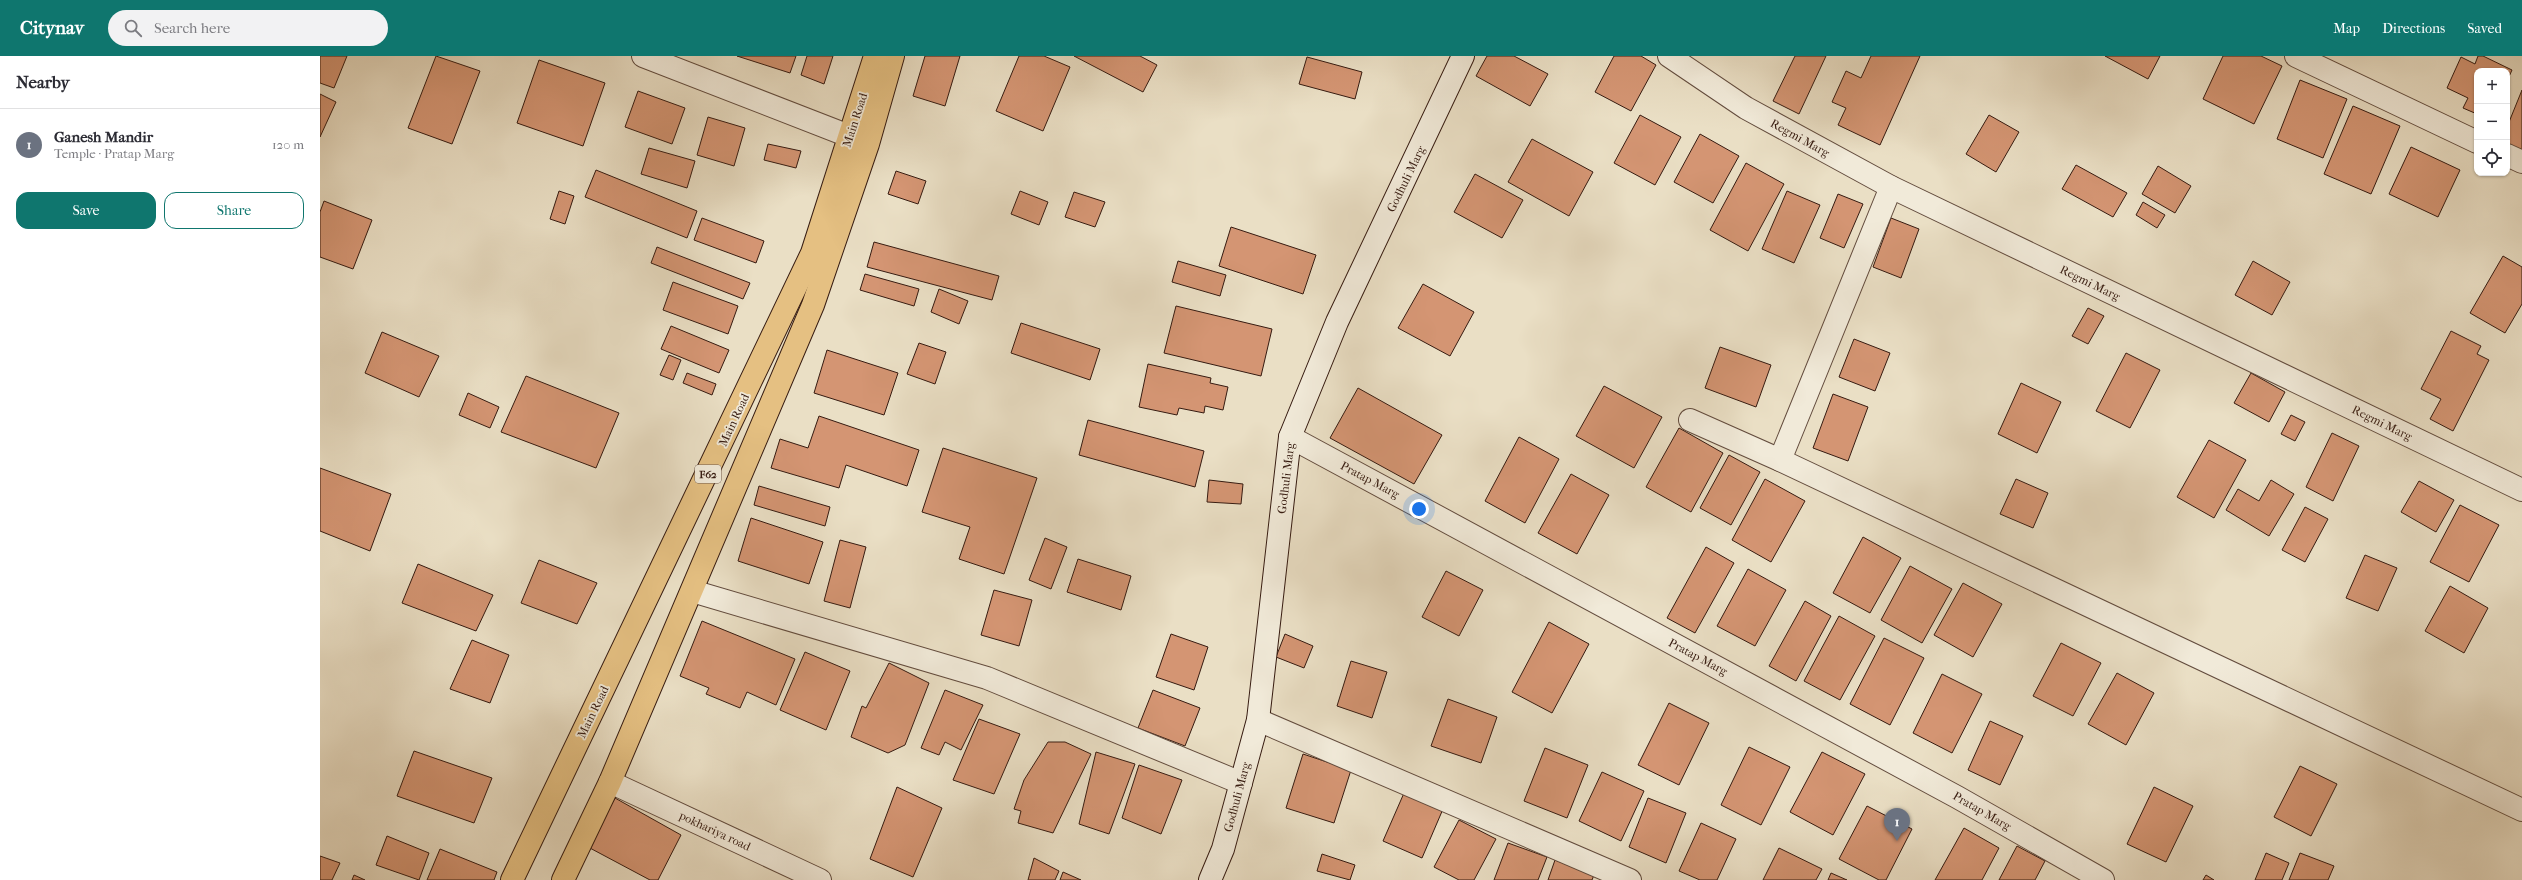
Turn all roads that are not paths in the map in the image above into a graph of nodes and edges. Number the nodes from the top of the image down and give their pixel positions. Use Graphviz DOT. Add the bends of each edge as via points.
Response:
graph roads {
  1 [pos="643,56"];
  2 [pos="875,56"];
  3 [pos="893,56"];
  4 [pos="1462,56"];
  5 [pos="1669,56"];
  6 [pos="2296,56"];
  7 [pos="859,140"];
  8 [pos="2474,141"];
  9 [pos="2510,156"];
  10 [pos="2522,162"];
  11 [pos="1891,187"];
  12 [pos="1690,420"];
  13 [pos="1290,437"];
  14 [pos="1780,460"];
  15 [pos="2522,490"];
  16 [pos="692,591"];
  17 [pos="1258,720"];
  18 [pos="610,782"];
  19 [pos="1241,782"];
  20 [pos="2522,810"];
  21 [pos="512,880"];
  22 [pos="563,880"];
  23 [pos="820,880"];
  24 [pos="1210,880"];
  25 [pos="1630,880"];
  26 [pos="2103,880"];
  1 -- 7 [label="street"];
  2 -- 7 [label="main road, Main Road / F62"];
  3 -- 7 [label="main road, Main Road / F62"];
  4 -- 13 [label="street, Godhuli Marg" via="1337,322"];
  5 -- 11 [label="street, Regmi Marg" via="1746,108"];
  6 -- 8 [label="street"];
  7 -- 16 [label="main road, Main Road / F62" via="813,305"];
  7 -- 21 [label="main road, Main Road / F62" via="812,253"];
  9 -- 10 [label="street"];
  11 -- 14 [label="street"];
  11 -- 15 [label="street, Regmi Marg"];
  12 -- 14 [label="street"];
  13 -- 17 [label="street, Godhuli Marg"];
  13 -- 26 [label="street, Pratap Marg" via="1957,797"];
  14 -- 20 [label="street"];
  16 -- 18 [label="main road, Main Road / F62"];
  16 -- 19 [label="street" via="987,678"];
  17 -- 19 [label="street, Godhuli Marg"];
  17 -- 25 [label="street"];
  18 -- 22 [label="main road, Main Road / F62"];
  18 -- 23 [label="street, pokhariya road"];
  19 -- 24 [label="street, Godhuli Marg" via="1223,849"];
}
